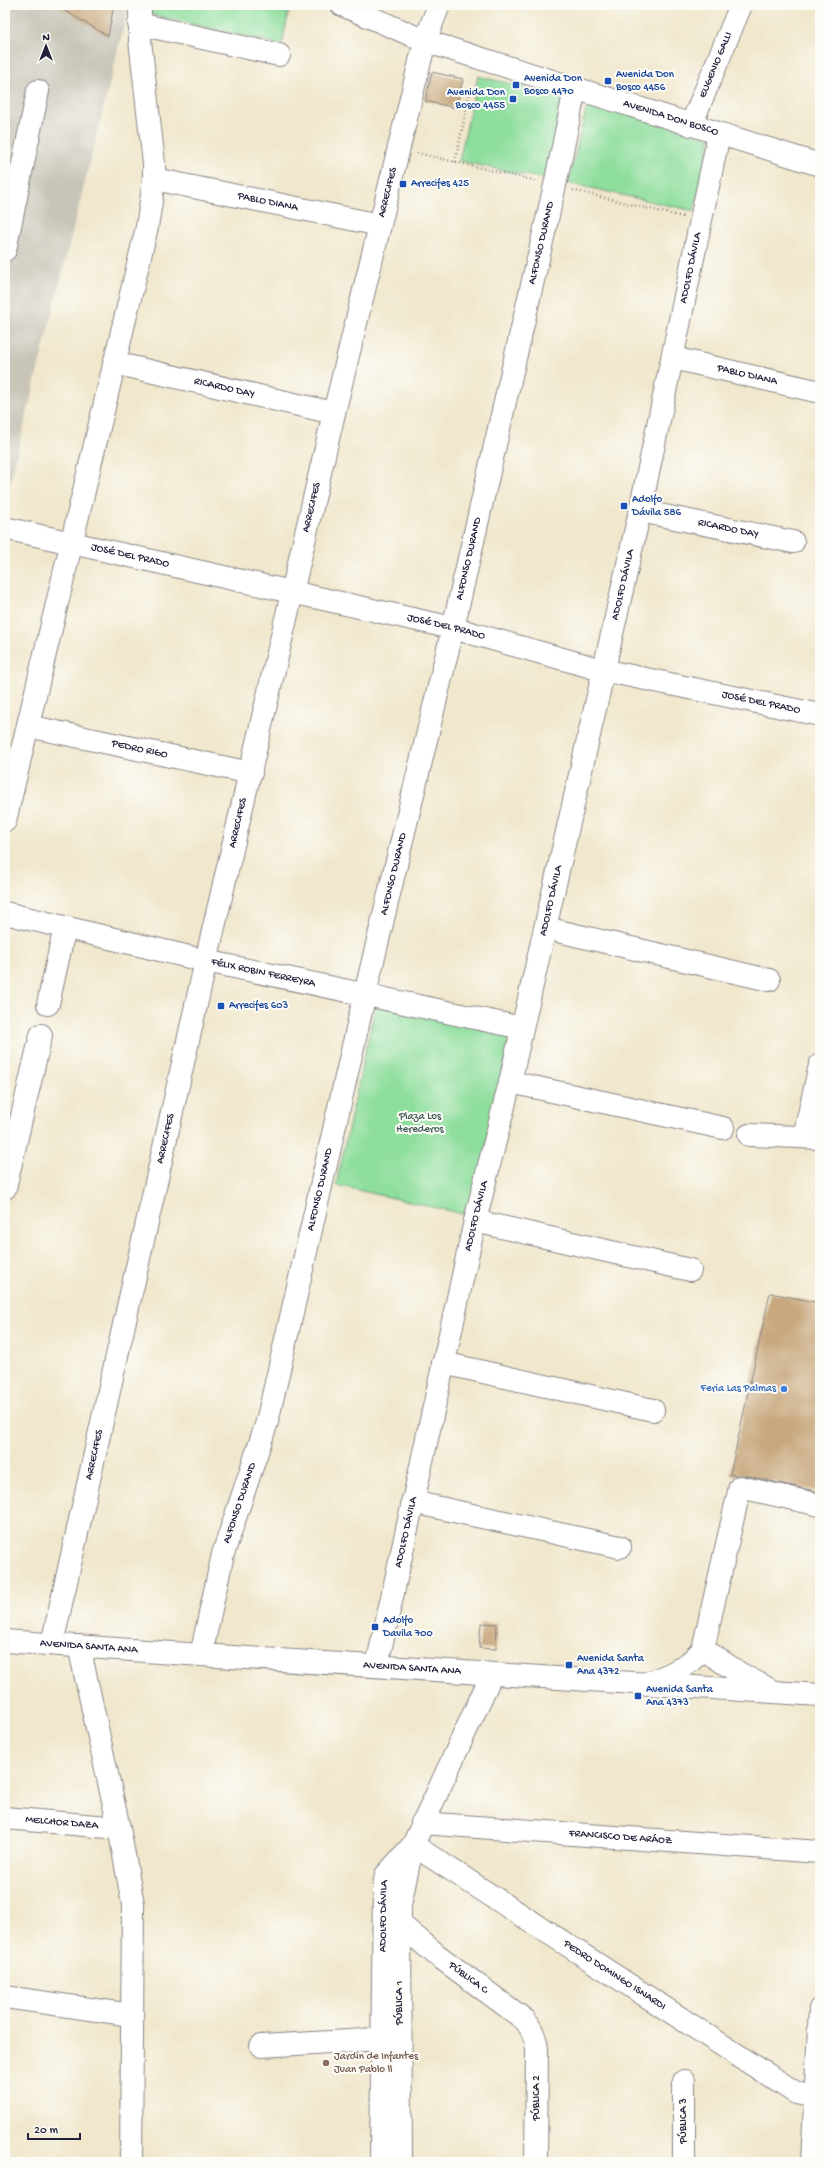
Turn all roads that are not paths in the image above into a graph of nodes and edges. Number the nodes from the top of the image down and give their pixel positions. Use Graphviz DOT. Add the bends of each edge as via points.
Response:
graph roads {
  1 [pos="342,5"];
  2 [pos="439,5"];
  3 [pos="741,5"];
  4 [pos="140,14"];
  5 [pos="425,40"];
  6 [pos="279,55"];
  7 [pos="575,89"];
  8 [pos="38,91"];
  9 [pos="691,125"];
  10 [pos="720,134"];
  11 [pos="820,165"];
  12 [pos="154,180"];
  13 [pos="380,225"];
  14 [pos="5,250"];
  15 [pos="673,358"];
  16 [pos="114,363"];
  17 [pos="820,392"];
  18 [pos="334,413"];
  19 [pos="640,511"];
  20 [pos="9,529"];
  21 [pos="793,542"];
  22 [pos="71,544"];
  23 [pos="293,593"];
  24 [pos="452,628"];
  25 [pos="602,670"];
  26 [pos="820,715"];
  27 [pos="28,726"];
  28 [pos="251,773"];
  29 [pos="5,821"];
  30 [pos="5,913"];
  31 [pos="65,927"];
  32 [pos="545,928"];
  33 [pos="206,961"];
  34 [pos="769,980"];
  35 [pos="365,994"];
  36 [pos="48,1004"];
  37 [pos="522,1028"];
  38 [pos="41,1035"];
  39 [pos="820,1065"];
  40 [pos="510,1082"];
  41 [pos="723,1128"];
  42 [pos="749,1135"];
  43 [pos="812,1138"];
  44 [pos="5,1188"];
  45 [pos="475,1221"];
  46 [pos="690,1270"];
  47 [pos="444,1363"];
  48 [pos="653,1410"];
  49 [pos="412,1502"];
  50 [pos="820,1505"];
  51 [pos="620,1547"];
  52 [pos="5,1641"];
  53 [pos="52,1644"];
  54 [pos="79,1646"];
  55 [pos="703,1650"];
  56 [pos="201,1656"];
  57 [pos="376,1665"];
  58 [pos="492,1674"];
  59 [pos="643,1684"];
  60 [pos="774,1692"];
  61 [pos="820,1695"];
  62 [pos="5,1818"];
  63 [pos="422,1823"];
  64 [pos="119,1828"];
  65 [pos="413,1845"];
  66 [pos="820,1852"];
  67 [pos="400,1924"];
  68 [pos="5,1997"];
  69 [pos="820,2009"];
  70 [pos="132,2015"];
  71 [pos="534,2035"];
  72 [pos="383,2039"];
  73 [pos="261,2046"];
  74 [pos="684,2081"];
  75 [pos="818,2097"];
  76 [pos="131,2162"];
  77 [pos="381,2162"];
  78 [pos="401,2162"];
  79 [pos="536,2162"];
  80 [pos="684,2162"];
  81 [pos="812,2162"];
  1 -- 5 [label="street, AVENIDA DON BOSCO"];
  2 -- 5 [label="street, ARRECIFES"];
  3 -- 9 [label="street, EUGENIO GALLI"];
  4 -- 6 [label="street"];
  4 -- 12 [label="street"];
  5 -- 7 [label="street, AVENIDA DON BOSCO"];
  5 -- 13 [label="street, ARRECIFES"];
  7 -- 9 [label="street, AVENIDA DON BOSCO"];
  7 -- 24 [label="street, ALFONSO DURAND"];
  8 -- 14 [label="street"];
  9 -- 10 [label="street, AVENIDA DON BOSCO"];
  10 -- 11 [label="street, AVENIDA DON BOSCO"];
  10 -- 15 [label="street, ADOLFO DÁVILA"];
  12 -- 13 [label="street, PABLO DIANA"];
  12 -- 16 [label="street" via="147,227"];
  13 -- 18 [label="street, ARRECIFES"];
  15 -- 17 [label="street, PABLO DIANA"];
  15 -- 19 [label="street, ADOLFO DÁVILA"];
  16 -- 18 [label="street, RICARDO DAY"];
  16 -- 22 [label="street"];
  18 -- 23 [label="street, ARRECIFES"];
  19 -- 21 [label="street, RICARDO DAY"];
  19 -- 25 [label="street, ADOLFO DÁVILA"];
  20 -- 22 [label="street, JOSÉ DEL PRADO"];
  22 -- 23 [label="street, JOSÉ DEL PRADO"];
  22 -- 27 [label="street"];
  23 -- 24 [label="street, JOSÉ DEL PRADO"];
  23 -- 28 [label="street, ARRECIFES"];
  24 -- 25 [label="street, JOSÉ DEL PRADO"];
  24 -- 35 [label="street, ALFONSO DURAND"];
  25 -- 26 [label="street, JOSÉ DEL PRADO"];
  25 -- 32 [label="street, ADOLFO DÁVILA"];
  27 -- 28 [label="street, PEDRO RIGO"];
  27 -- 29 [label="street"];
  28 -- 33 [label="street, ARRECIFES"];
  30 -- 31 [label="street, FÉLIX ROBIN FERREYRA"];
  31 -- 33 [label="street, FÉLIX ROBIN FERREYRA"];
  31 -- 36 [label="street"];
  32 -- 34 [label="street"];
  32 -- 37 [label="street, ADOLFO DÁVILA"];
  33 -- 35 [label="street, FÉLIX ROBIN FERREYRA"];
  33 -- 53 [label="street, ARRECIFES"];
  35 -- 37 [label="street, FÉLIX ROBIN FERREYRA"];
  35 -- 56 [label="street, ALFONSO DURAND" via="267,1422 223,1554"];
  37 -- 40 [label="street, ADOLFO DÁVILA"];
  38 -- 44 [label="street"];
  39 -- 43 [label="street"];
  40 -- 41 [label="street"];
  40 -- 45 [label="street, ADOLFO DÁVILA"];
  42 -- 43 [label="street"];
  45 -- 46 [label="street"];
  45 -- 47 [label="street, ADOLFO DÁVILA"];
  47 -- 48 [label="street"];
  47 -- 49 [label="street, ADOLFO DÁVILA"];
  49 -- 51 [label="street"];
  49 -- 57 [label="street, ADOLFO DÁVILA"];
  50 -- 55 [label="street" via="740,1487"];
  52 -- 53 [label="street, AVENIDA SANTA ANA"];
  53 -- 54 [label="street, AVENIDA SANTA ANA"];
  54 -- 56 [label="street, AVENIDA SANTA ANA"];
  54 -- 64 [label="street"];
  55 -- 59 [label="street" via="679,1671"];
  55 -- 60 [label="street"];
  56 -- 57 [label="street, AVENIDA SANTA ANA"];
  57 -- 58 [label="street, AVENIDA SANTA ANA"];
  58 -- 59 [label="street, AVENIDA SANTA ANA"];
  58 -- 63 [label="street, ADOLFO DÁVILA"];
  59 -- 60 [label="street, AVENIDA SANTA ANA"];
  60 -- 61 [label="street, AVENIDA SANTA ANA"];
  62 -- 64 [label="street, MELCHOR DAZA"];
  63 -- 65 [label="street, ADOLFO DÁVILA"];
  63 -- 66 [label="street, FRANCISCO DE ARÁOZ"];
  64 -- 70 [label="street" via="133,1904"];
  65 -- 67 [label="street, PÚBLICA 1" via="400,1905"];
  65 -- 72 [label="street, ADOLFO DÁVILA" via="386,1875 384,1886"];
  65 -- 75 [label="street, PEDRO DOMINGO ISNARDI" via="796,2093"];
  67 -- 71 [label="street, PÚBLICA C" via="437,1955 525,2020"];
  67 -- 78 [label="street, PÚBLICA 1"];
  68 -- 70 [label="street"];
  69 -- 75 [label="street"];
  70 -- 76 [label="street"];
  71 -- 79 [label="street, PÚBLICA 2" via="537,2049"];
  72 -- 73 [label="street"];
  72 -- 77 [label="street, ADOLFO DÁVILA"];
  74 -- 80 [label="street, PÚBLICA 3"];
  75 -- 81 [label="street"];
}
